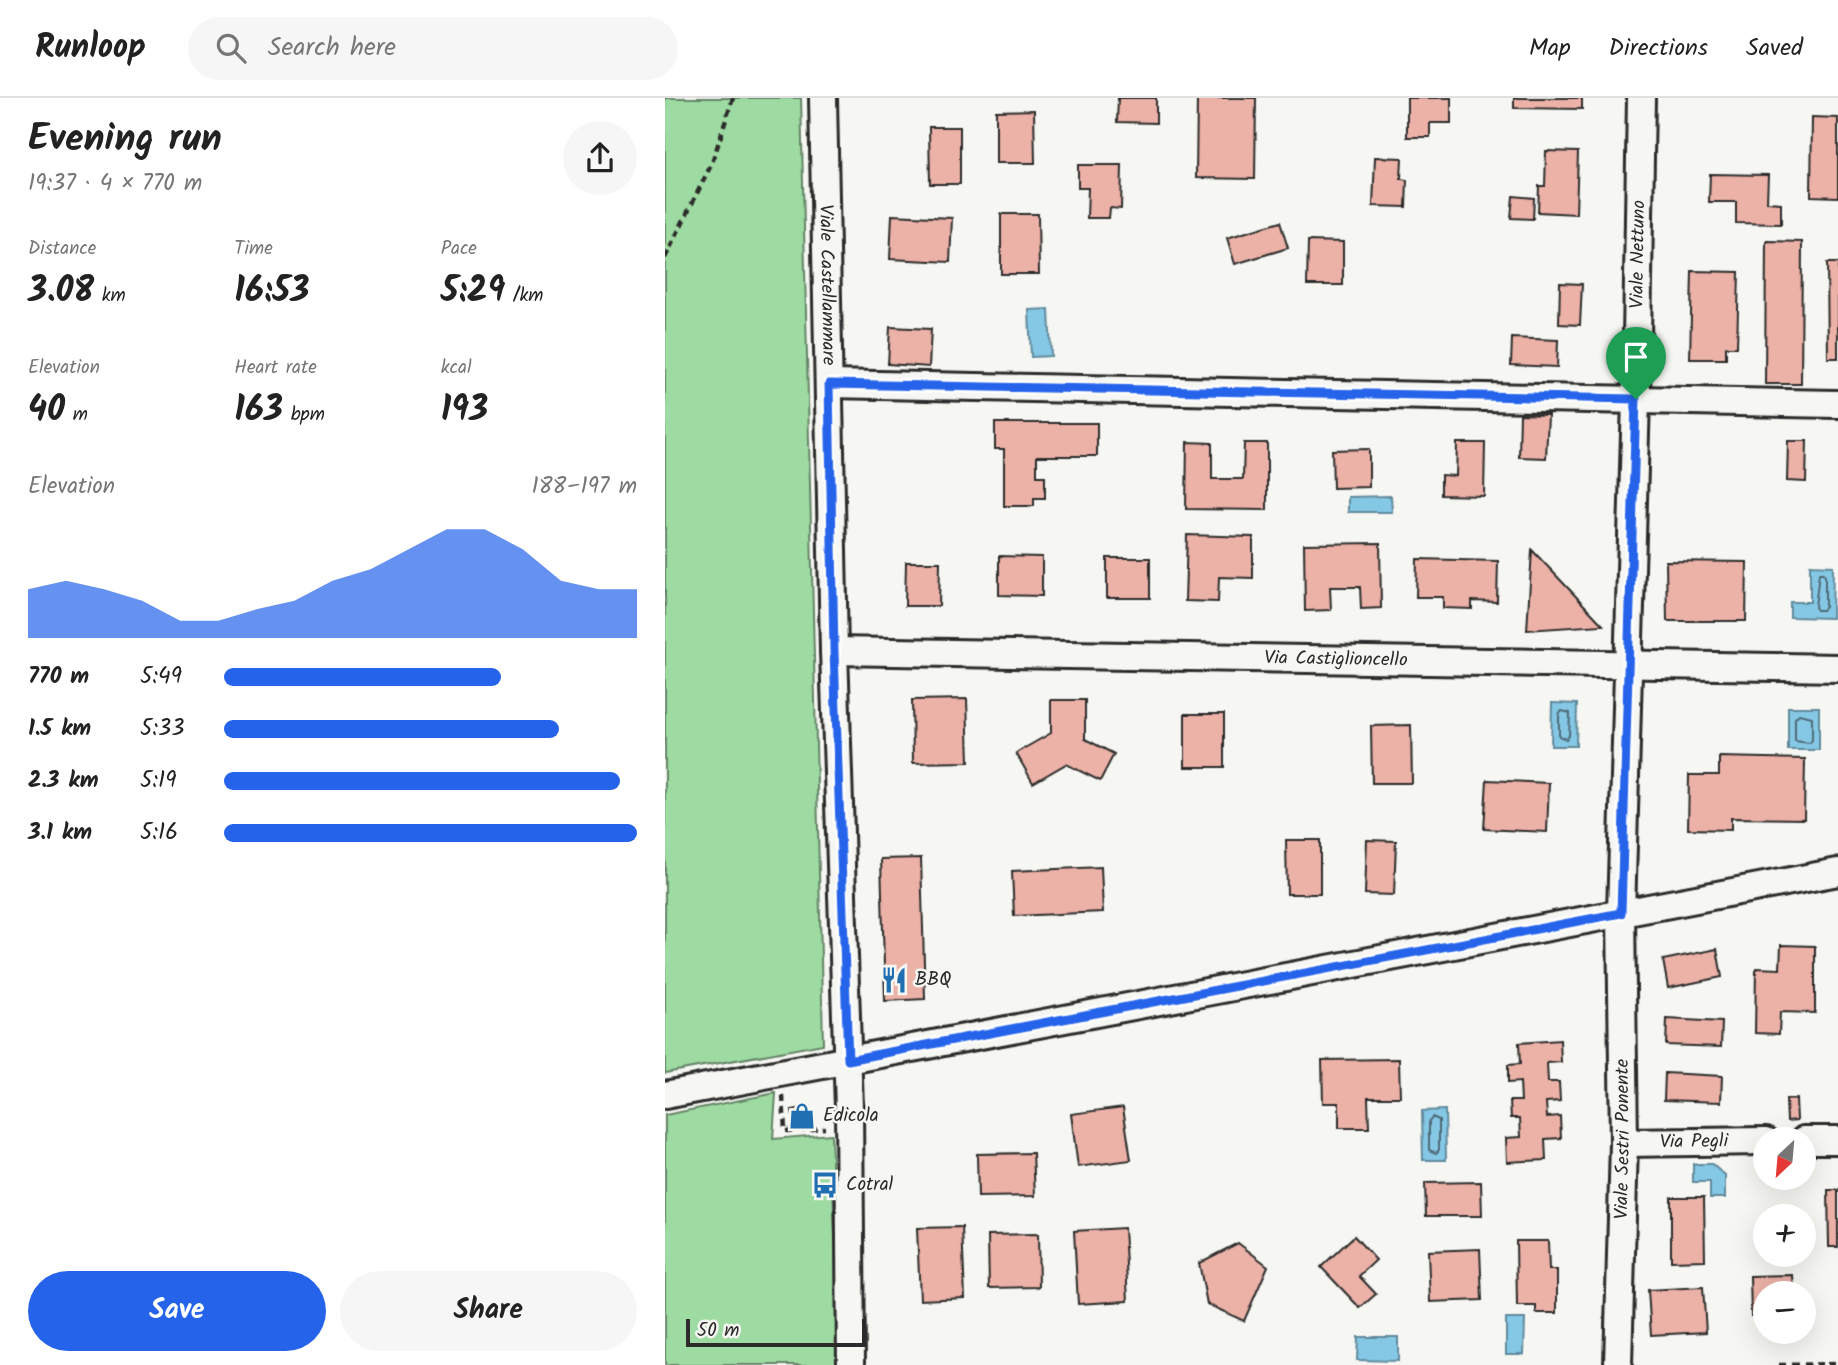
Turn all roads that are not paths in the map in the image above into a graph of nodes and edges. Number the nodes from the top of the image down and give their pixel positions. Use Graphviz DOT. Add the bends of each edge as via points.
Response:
graph roads {
  1 [pos="823,98"];
  2 [pos="1641,98"];
  3 [pos="829,384"];
  4 [pos="1636,399"];
  5 [pos="1838,404"];
  6 [pos="834,651"];
  7 [pos="1628,664"];
  8 [pos="1838,668"];
  9 [pos="1838,872"];
  10 [pos="1621,913"];
  11 [pos="848,1060"];
  12 [pos="665,1095"];
  13 [pos="1817,1140"];
  14 [pos="1838,1140"];
  15 [pos="1753,1141"];
  16 [pos="1624,1143"];
  17 [pos="852,1365"];
  18 [pos="1618,1365"];
  1 -- 3 [label="street, Viale Castellammare"];
  2 -- 4 [label="street, Viale Nettuno"];
  3 -- 4 [label="street"];
  3 -- 6 [label="street, Viale Castellammare"];
  4 -- 5 [label="street"];
  4 -- 7 [label="street, Viale Nettuno"];
  6 -- 7 [label="street, Via Castiglioncello"];
  6 -- 11 [label="street, Viale Castellammare"];
  7 -- 8 [label="street, Via Castiglioncello"];
  7 -- 10 [label="street, Viale Nettuno"];
  9 -- 10 [label="street"];
  10 -- 11 [label="street"];
  10 -- 16 [label="street, Viale Sestri Ponente"];
  11 -- 12 [label="street"];
  11 -- 17 [label="street, Viale Castellammare"];
  13 -- 14 [label="street"];
  15 -- 16 [label="street, Via Pegli"];
  16 -- 18 [label="street, Viale Sestri Ponente"];
}
